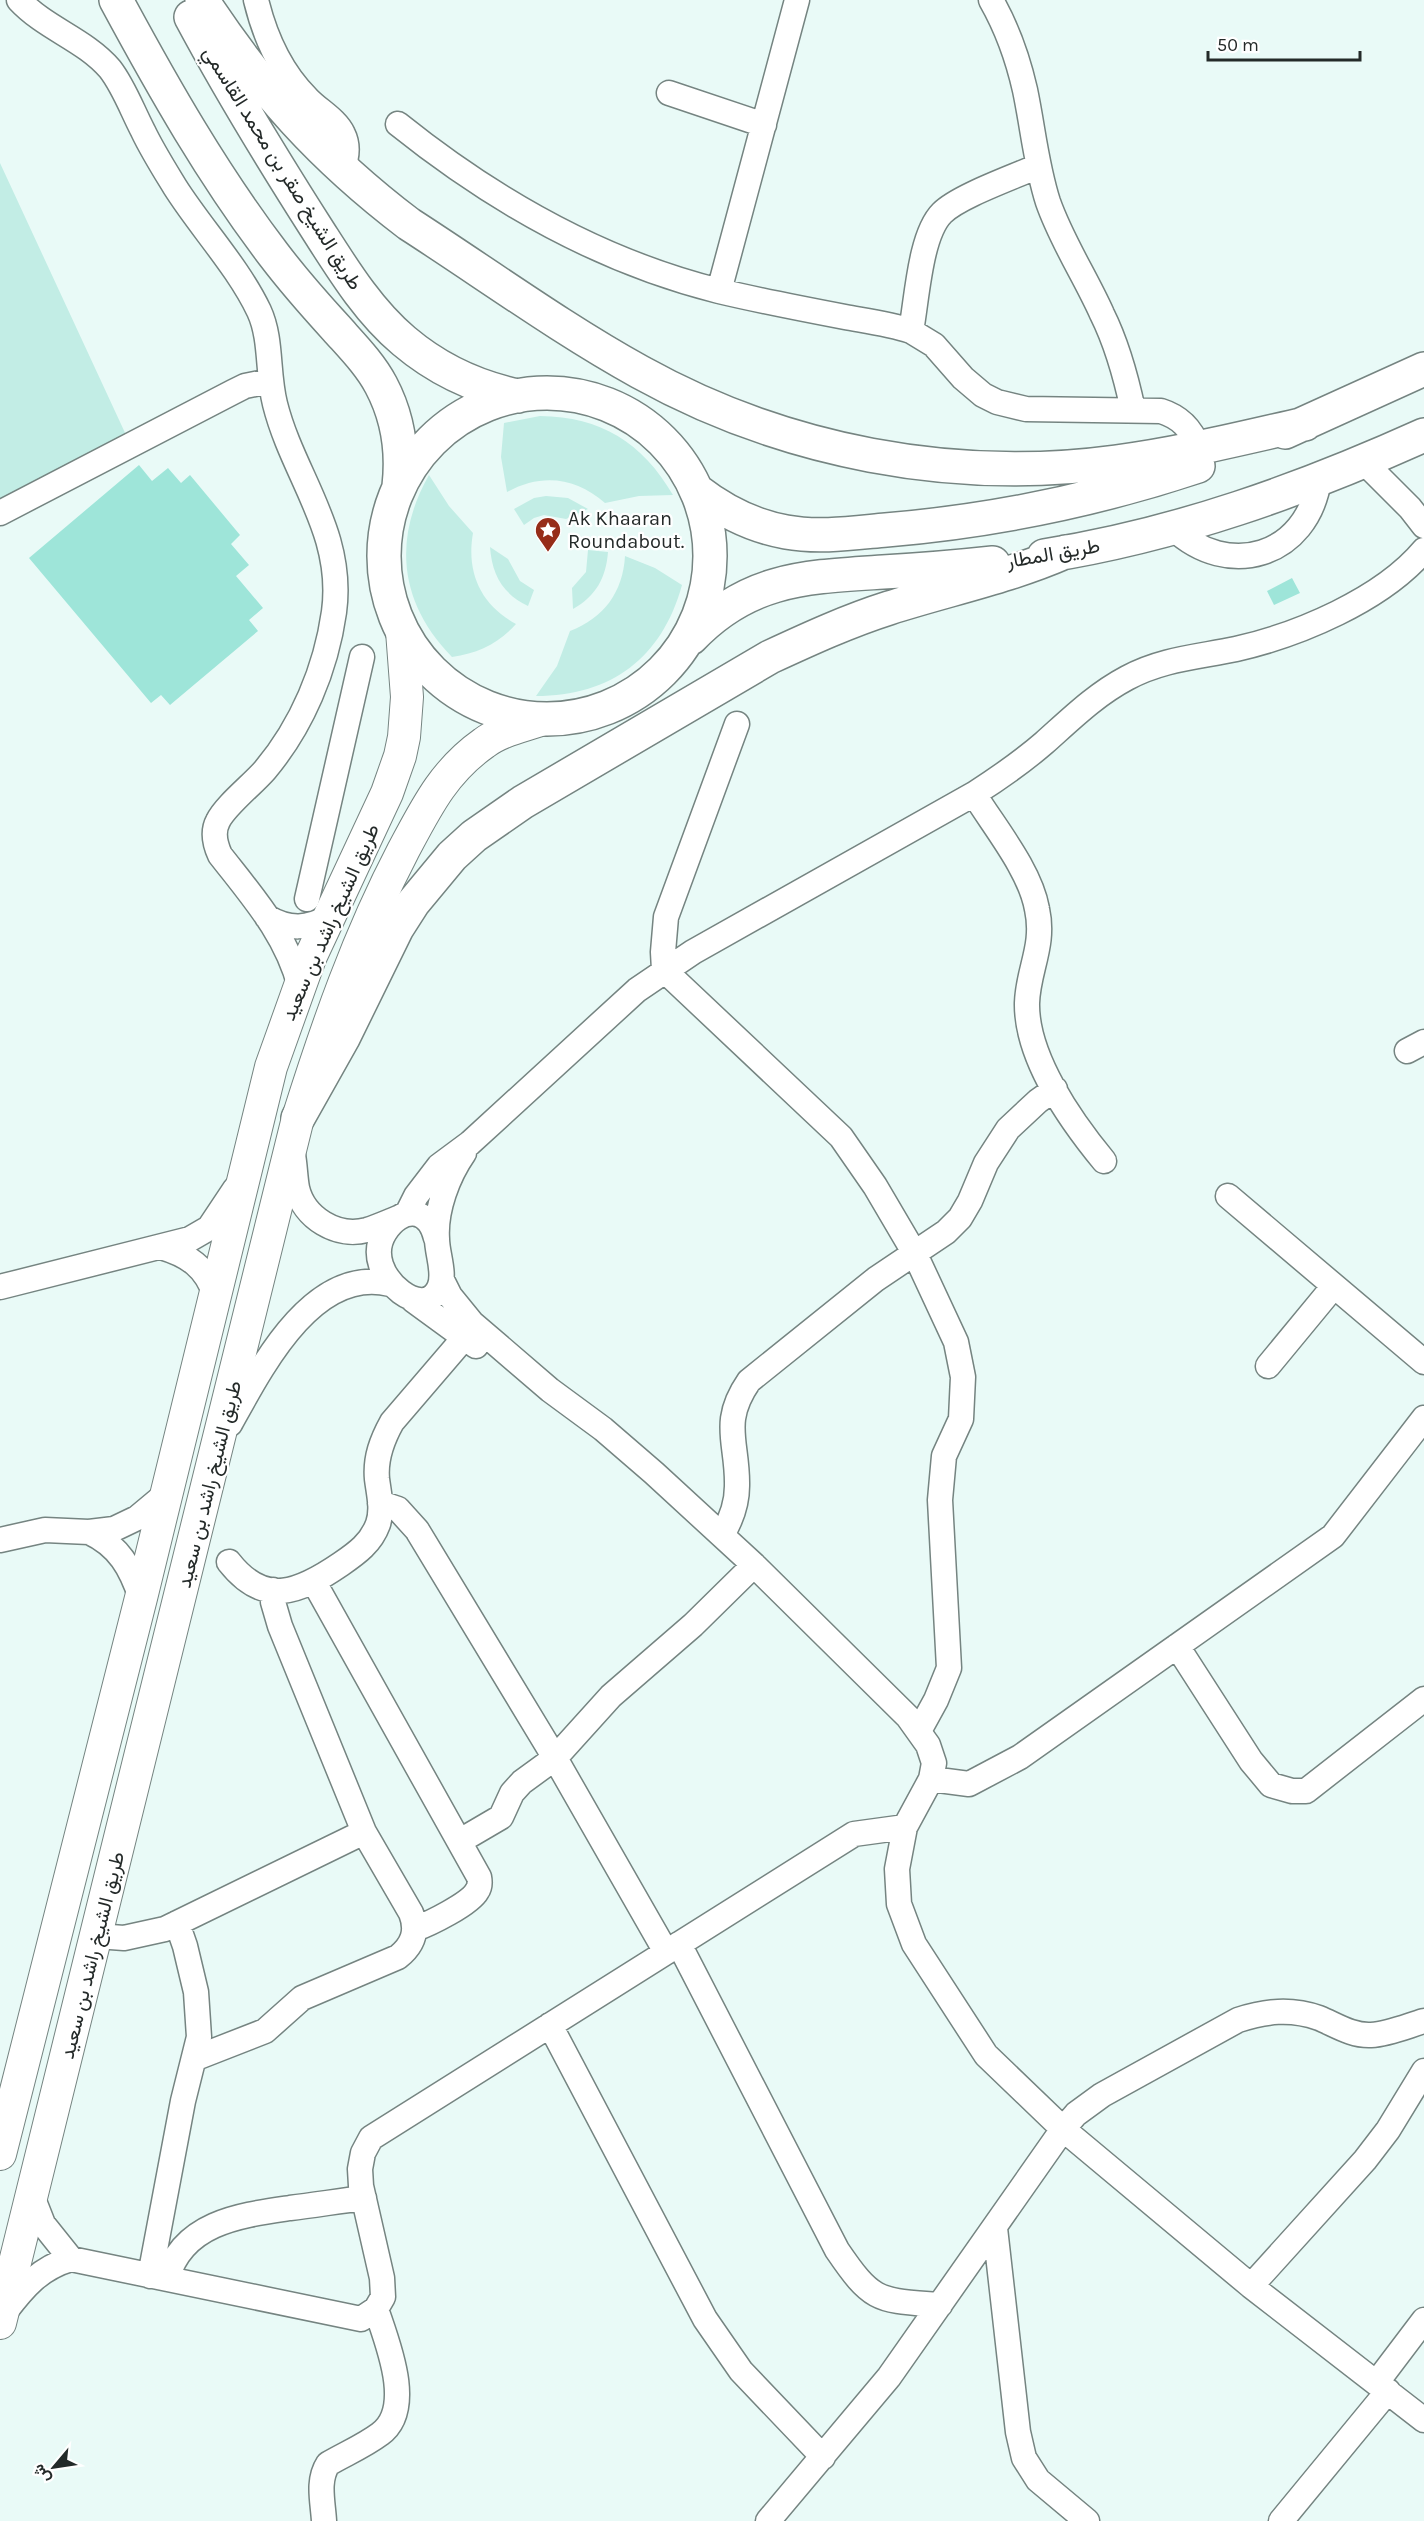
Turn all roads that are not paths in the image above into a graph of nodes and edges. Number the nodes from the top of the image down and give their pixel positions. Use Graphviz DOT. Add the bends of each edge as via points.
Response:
graph roads {
  1 [pos="20,0"];
  2 [pos="116,0"];
  3 [pos="182,0"];
  4 [pos="202,0"];
  5 [pos="256,0"];
  6 [pos="797,0"];
  7 [pos="991,0"];
  8 [pos="669,93"];
  9 [pos="398,124"];
  10 [pos="764,125"];
  11 [pos="1038,166"];
  12 [pos="342,170"];
  13 [pos="719,291"];
  14 [pos="911,331"];
  15 [pos="1424,369"];
  16 [pos="270,381"];
  17 [pos="518,396"];
  18 [pos="1132,410"];
  19 [pos="1305,424"];
  20 [pos="1424,435"];
  21 [pos="1198,447"];
  22 [pos="1364,462"];
  23 [pos="1319,480"];
  24 [pos="399,489"];
  25 [pos="696,490"];
  26 [pos="0,513"];
  27 [pos="1424,526"];
  28 [pos="1173,528"];
  29 [pos="1424,550"];
  30 [pos="1065,552"];
  31 [pos="402,631"];
  32 [pos="684,646"];
  33 [pos="362,657"];
  34 [pos="543,719"];
  35 [pos="737,724"];
  36 [pos="974,794"];
  37 [pos="315,861"];
  38 [pos="352,871"];
  39 [pos="318,908"];
  40 [pos="267,917"];
  41 [pos="664,970"];
  42 [pos="300,987"];
  43 [pos="1055,1089"];
  44 [pos="295,1132"];
  45 [pos="470,1143"];
  46 [pos="1104,1161"];
  47 [pos="245,1175"];
  48 [pos="1228,1196"];
  49 [pos="403,1215"];
  50 [pos="436,1238"];
  51 [pos="161,1247"];
  52 [pos="915,1254"];
  53 [pos="442,1280"];
  54 [pos="390,1284"];
  55 [pos="1334,1286"];
  56 [pos="0,1287"];
  57 [pos="215,1295"];
  58 [pos="413,1300"];
  59 [pos="464,1338"];
  60 [pos="1424,1362"];
  61 [pos="1268,1366"];
  62 [pos="550,1390"];
  63 [pos="1424,1418"];
  64 [pos="218,1448"];
  65 [pos="167,1493"];
  66 [pos="381,1503"];
  67 [pos="89,1532"];
  68 [pos="723,1535"];
  69 [pos="0,1540"];
  70 [pos="229,1562"];
  71 [pos="754,1565"];
  72 [pos="314,1582"];
  73 [pos="273,1590"];
  74 [pos="141,1598"];
  75 [pos="1177,1646"];
  76 [pos="1424,1699"];
  77 [pos="919,1731"];
  78 [pos="555,1758"];
  79 [pos="932,1779"];
  80 [pos="905,1827"];
  81 [pos="364,1832"];
  82 [pos="460,1841"];
  83 [pos="177,1923"];
  84 [pos="415,1929"];
  85 [pos="97,1936"];
  86 [pos="672,1948"];
  87 [pos="1424,2021"];
  88 [pos="550,2025"];
  89 [pos="196,2058"];
  90 [pos="1424,2071"];
  91 [pos="4,2119"];
  92 [pos="1063,2129"];
  93 [pos="0,2154"];
  94 [pos="32,2196"];
  95 [pos="364,2198"];
  96 [pos="995,2228"];
  97 [pos="71,2259"];
  98 [pos="158,2278"];
  99 [pos="1251,2286"];
  100 [pos="940,2305"];
  101 [pos="376,2308"];
  102 [pos="1,2319"];
  103 [pos="1424,2320"];
  104 [pos="1382,2386"];
  105 [pos="1424,2420"];
  106 [pos="824,2457"];
  107 [pos="324,2521"];
  108 [pos="768,2521"];
  109 [pos="1087,2521"];
  110 [pos="1281,2521"];
  1 -- 16 [label="street" via="40,18 90,49 112,73 170,179 259,311 268,342"];
  2 -- 24 [label="highway" via="170,100 238,207 381,384 399,436"];
  3 -- 17 [label="highway, طريق الشيخ صقر بن محمد القاسمي" via="270,154 373,309 402,340 435,364 477,385"];
  4 -- 12 [label="highway" via="269,93"];
  5 -- 12 [label="street" via="266,34 283,68 345,137 347,154"];
  6 -- 10 [label="street"];
  7 -- 11 [label="street" via="1014,51"];
  8 -- 10 [label="street"];
  9 -- 13 [label="street" via="471,179 549,226 631,264"];
  10 -- 13 [label="street"];
  11 -- 14 [label="street" via="953,205 936,219 927,239"];
  11 -- 18 [label="street" via="1060,232 1112,337"];
  12 -- 21 [label="highway" via="409,224 639,372 711,406 786,434 873,455 988,468 1115,462"];
  13 -- 14 [label="street"];
  14 -- 18 [label="street" via="934,345 973,387 997,402 1026,409"];
  15 -- 19 [label="highway"];
  16 -- 26 [label="street" via="232,392"];
  16 -- 40 [label="street" via="289,447 320,512 333,561 335,610 318,675 299,719 267,767 222,815 215,830 220,855"];
  17 -- 24 [label="highway" via="480,407 447,427 419,455"];
  17 -- 25 [label="highway" via="561,393 604,403 624,413 674,454"];
  18 -- 21 [label="street" via="1171,414 1188,428"];
  19 -- 21 [label="highway"];
  19 -- 25 [label="highway" via="1212,461 1116,491 1019,513 920,527 829,534 786,532 727,512"];
  20 -- 22 [label="highway, طريق المطار"];
  22 -- 23 [label="highway, طريق المطار"];
  22 -- 27 [label="street"];
  23 -- 28 [label="highway, طريق المطار"];
  23 -- 28 [label="street" via="1316,498 1302,526 1263,552 1234,556 1214,553 1195,546"];
  24 -- 31 [label="highway" via="391,508 384,549 388,591"];
  25 -- 32 [label="highway" via="707,529 709,569 701,609"];
  28 -- 30 [label="highway, طريق المطار"];
  29 -- 36 [label="street" via="1388,582 1346,608 1294,631 1236,649 1167,661 1126,678 1085,705 1023,761"];
  30 -- 32 [label="highway, طريق المطار" via="955,567 789,581 762,589 728,607"];
  30 -- 44 [label="highway" via="991,580 886,609 770,657 523,802 474,836 438,871 397,928"];
  31 -- 34 [label="highway" via="428,667 461,695 500,712"];
  31 -- 38 [label="main road, طريق الشيخ راشد بن سعيد" via="407,684 404,737 394,775"];
  32 -- 34 [label="highway" via="657,677 623,701 584,715"];
  33 -- 37 [label="street"];
  34 -- 44 [label="main road, طريق الشيخ راشد بن سعيد" via="486,741 455,768 429,800 364,932 326,1030"];
  35 -- 41 [label="street" via="666,917"];
  36 -- 41 [label="street"];
  36 -- 43 [label="street" via="1026,877 1038,909 1039,943 1029,990 1028,1018 1036,1048"];
  37 -- 38 [label="street"];
  37 -- 39 [label="street"];
  38 -- 39 [label="main road, طريق الشيخ راشد بن سعيد"];
  39 -- 40 [label="street" via="309,926 287,926"];
  39 -- 42 [label="main road, طريق الشيخ راشد بن سعيد"];
  40 -- 42 [label="street" via="288,950"];
  41 -- 45 [label="street" via="611,1012"];
  41 -- 52 [label="street" via="841,1137"];
  42 -- 47 [label="main road, طريق الشيخ راشد بن سعيد" via="271,1067"];
  43 -- 46 [label="street"];
  43 -- 52 [label="street" via="1023,1114 996,1146 960,1218"];
  44 -- 49 [label="street" via="298,1189 315,1218 345,1232 356,1232"];
  44 -- 64 [label="main road, طريق الشيخ راشد بن سعيد"];
  45 -- 49 [label="street" via="439,1166"];
  45 -- 50 [label="street" via="446,1188"];
  47 -- 51 [label="street" via="209,1228 190,1239"];
  47 -- 57 [label="main road, طريق الشيخ راشد بن سعيد"];
  48 -- 55 [label="street"];
  49 -- 50 [label="street" via="414,1213 428,1218"];
  49 -- 54 [label="street" via="384,1234 379,1250 381,1266"];
  50 -- 53 [label="street"];
  51 -- 56 [label="street"];
  51 -- 57 [label="street" via="192,1260 207,1275"];
  52 -- 68 [label="street" via="857,1293 758,1372 742,1392 731,1430 736,1499"];
  52 -- 77 [label="street" via="956,1342 963,1377 962,1419 944,1456 939,1500 949,1668"];
  53 -- 58 [label="street" via="432,1297"];
  53 -- 62 [label="street" via="472,1323"];
  54 -- 58 [label="street"];
  54 -- 64 [label="street" via="366,1280 345,1286 296,1323 259,1370"];
  55 -- 60 [label="street"];
  55 -- 61 [label="street"];
  57 -- 65 [label="main road, طريق الشيخ راشد بن سعيد"];
  58 -- 59 [label="street"];
  59 -- 62 [label="street"];
  59 -- 66 [label="street" via="385,1435 377,1462"];
  62 -- 68 [label="street" via="629,1451"];
  63 -- 75 [label="street" via="1333,1536"];
  64 -- 85 [label="main road, طريق الشيخ راشد بن سعيد"];
  65 -- 67 [label="street" via="126,1524"];
  65 -- 74 [label="main road, طريق الشيخ راشد بن سعيد"];
  66 -- 72 [label="street" via="377,1525 366,1545"];
  66 -- 78 [label="street" via="398,1509 417,1530"];
  67 -- 69 [label="street" via="45,1530"];
  67 -- 74 [label="street" via="109,1543 124,1559"];
  68 -- 71 [label="street"];
  70 -- 73 [label="street" via="253,1584"];
  71 -- 77 [label="street"];
  71 -- 78 [label="street" via="693,1625 611,1696"];
  72 -- 73 [label="street" via="294,1590"];
  72 -- 82 [label="street"];
  73 -- 81 [label="street" via="280,1626"];
  74 -- 91 [label="main road, طريق الشيخ راشد بن سعيد"];
  75 -- 76 [label="street" via="1251,1761 1271,1785 1292,1791 1306,1791"];
  75 -- 79 [label="street" via="1020,1757 969,1784"];
  77 -- 79 [label="street" via="934,1762"];
  78 -- 82 [label="street" via="522,1782 496,1822"];
  78 -- 86 [label="street"];
  79 -- 80 [label="street"];
  80 -- 86 [label="street" via="854,1834"];
  80 -- 92 [label="street" via="897,1869 899,1904 914,1944 986,2055"];
  81 -- 83 [label="street"];
  81 -- 84 [label="street" via="407,1904"];
  82 -- 84 [label="street" via="479,1877 476,1893"];
  83 -- 85 [label="street" via="152,1934"];
  83 -- 89 [label="street" via="196,1992 200,2026"];
  84 -- 89 [label="street" via="410,1945 398,1957 302,1998 265,2031"];
  85 -- 94 [label="main road, طريق الشيخ راشد بن سعيد"];
  86 -- 88 [label="street"];
  86 -- 100 [label="street" via="837,2250 858,2280 890,2301"];
  87 -- 92 [label="street" via="1370,2035 1351,2032 1306,2014 1255,2014 1102,2095"];
  88 -- 95 [label="street" via="371,2138 360,2169"];
  88 -- 106 [label="street" via="705,2319 741,2371"];
  89 -- 98 [label="street" via="183,2101"];
  90 -- 99 [label="street" via="1371,2153"];
  91 -- 93 [label="main road, طريق الشيخ راشد بن سعيد"];
  92 -- 96 [label="street"];
  92 -- 99 [label="street"];
  94 -- 97 [label="street" via="43,2224"];
  94 -- 102 [label="main road, طريق الشيخ راشد بن سعيد"];
  95 -- 98 [label="street" via="224,2220 180,2252"];
  95 -- 101 [label="street" via="382,2278 383,2297"];
  96 -- 100 [label="street"];
  96 -- 109 [label="street" via="1024,2458 1038,2480"];
  97 -- 98 [label="street"];
  97 -- 102 [label="street" via="37,2275"];
  98 -- 101 [label="street" via="361,2319"];
  99 -- 104 [label="street"];
  100 -- 106 [label="street" via="889,2377"];
  101 -- 107 [label="street" via="393,2360 398,2403 392,2421 381,2434 323,2470"];
  103 -- 104 [label="street"];
  104 -- 105 [label="street"];
  104 -- 110 [label="street"];
  106 -- 108 [label="street"];
}
